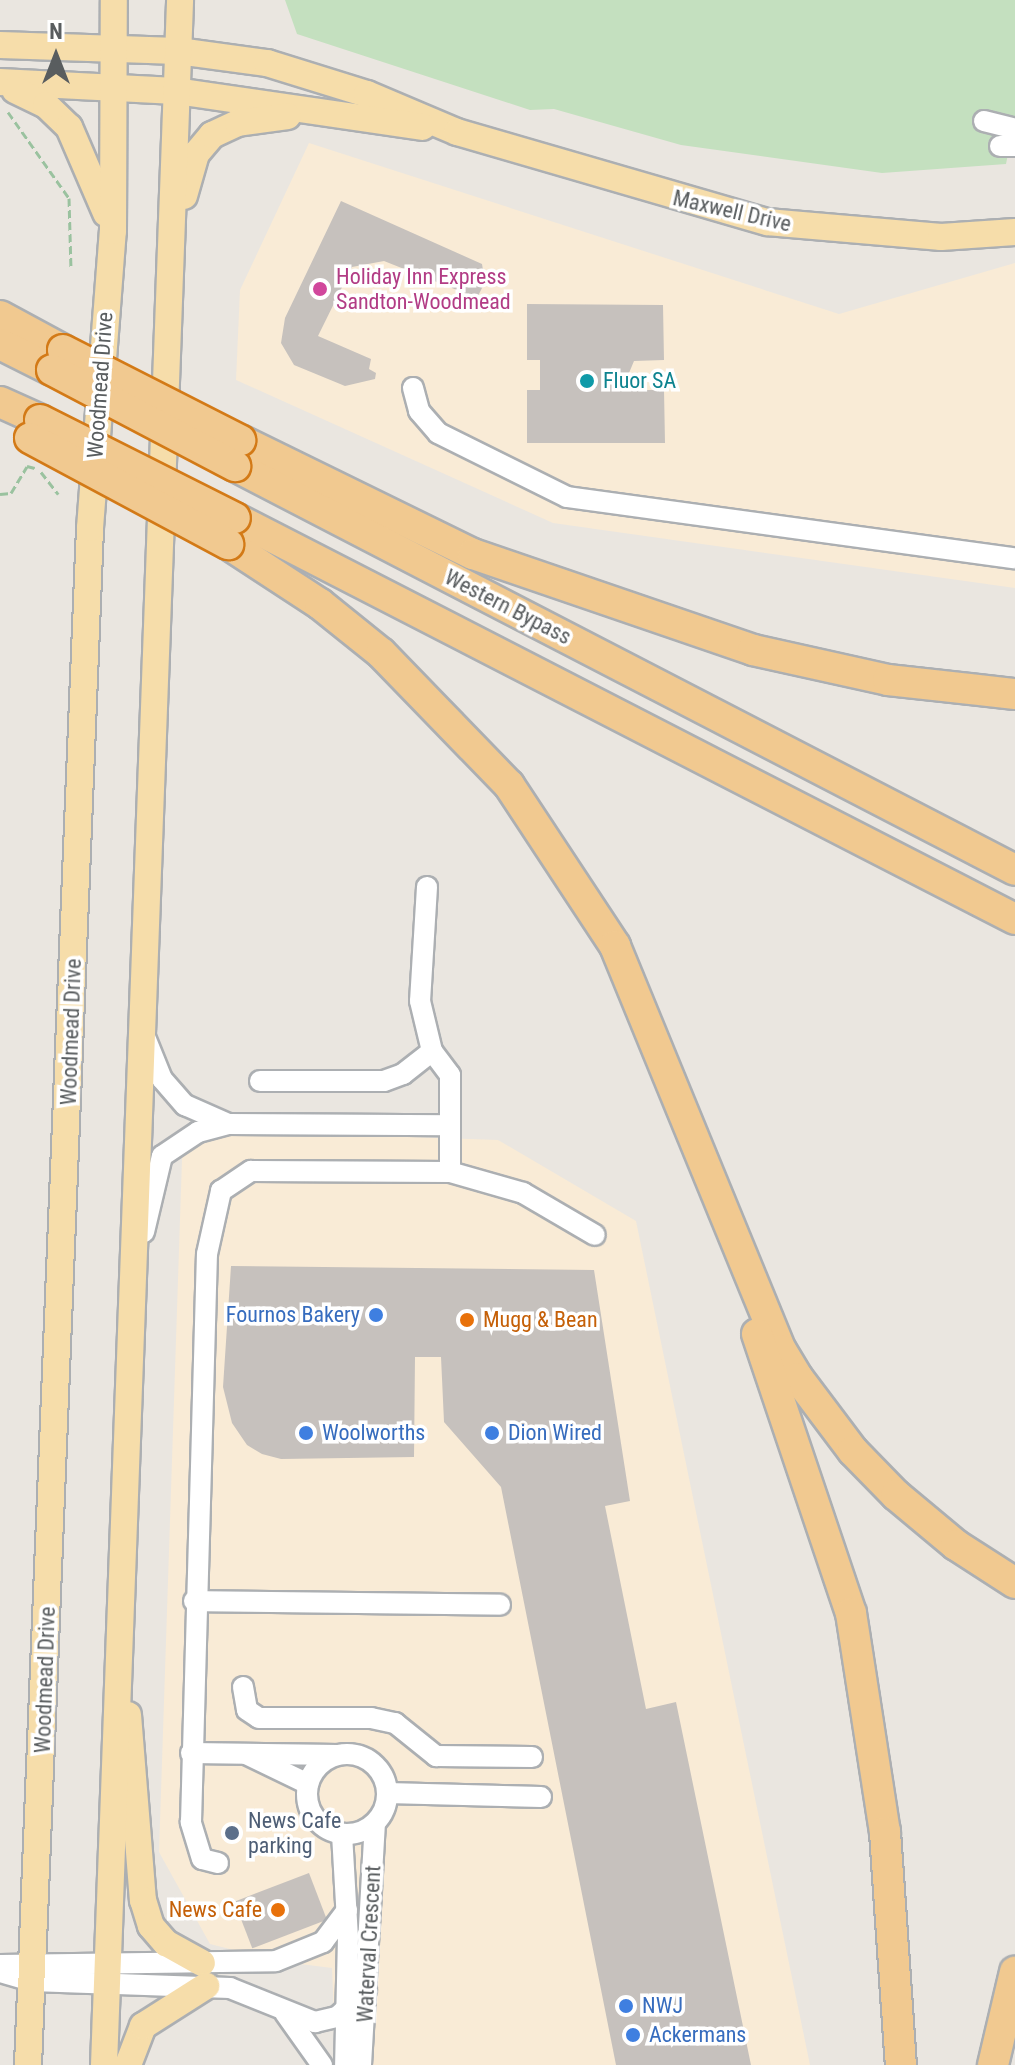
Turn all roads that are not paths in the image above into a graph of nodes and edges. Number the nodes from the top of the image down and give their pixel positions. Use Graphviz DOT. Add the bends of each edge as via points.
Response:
graph roads {
  1 [pos="114,0"];
  2 [pos="180,0"];
  3 [pos="0,45"];
  4 [pos="114,47"];
  5 [pos="178,51"];
  6 [pos="0,84"];
  7 [pos="112,90"];
  8 [pos="176,91"];
  9 [pos="320,112"];
  10 [pos="984,121"];
  11 [pos="1015,129"];
  12 [pos="457,132"];
  13 [pos="113,231"];
  14 [pos="1015,232"];
  15 [pos="173,240"];
  16 [pos="0,316"];
  17 [pos="0,344"];
  18 [pos="57,360"];
  19 [pos="413,388"];
  20 [pos="0,402"];
  21 [pos="0,421"];
  22 [pos="35,429"];
  23 [pos="237,453"];
  24 [pos="231,531"];
  25 [pos="1015,558"];
  26 [pos="1015,694"];
  27 [pos="870,795"];
  28 [pos="1015,859"];
  29 [pos="1015,870"];
  30 [pos="427,887"];
  31 [pos="1015,919"];
  32 [pos="645,1013"];
  33 [pos="140,1016"];
  34 [pos="432,1051"];
  35 [pos="260,1081"];
  36 [pos="228,1124"];
  37 [pos="450,1125"];
  38 [pos="450,1172"];
  39 [pos="595,1235"];
  40 [pos="131,1303"];
  41 [pos="1015,1583"];
  42 [pos="119,1592"];
  43 [pos="194,1601"];
  44 [pos="500,1605"];
  45 [pos="243,1687"];
  46 [pos="191,1753"];
  47 [pos="246,1754"];
  48 [pos="338,1755"];
  49 [pos="532,1757"];
  50 [pos="308,1784"];
  51 [pos="387,1793"];
  52 [pos="541,1797"];
  53 [pos="375,1823"];
  54 [pos="342,1834"];
  55 [pos="218,1863"];
  56 [pos="347,1910"];
  57 [pos="0,1965"];
  58 [pos="33,1971"];
  59 [pos="0,1972"];
  60 [pos="104,1972"];
  61 [pos="1015,1972"];
  62 [pos="204,1974"];
  63 [pos="366,1990"];
  64 [pos="276,2006"];
  65 [pos="347,2006"];
  66 [pos="28,2065"];
  67 [pos="104,2065"];
  68 [pos="128,2065"];
  69 [pos="322,2065"];
  70 [pos="345,2065"];
  71 [pos="361,2065"];
  72 [pos="901,2065"];
  73 [pos="993,2065"];
  1 -- 4 [label="main road, Woodmead Drive"];
  2 -- 5 [label="main road"];
  3 -- 4 [label="main road, Maxwell Drive"];
  4 -- 5 [label="main road, Maxwell Drive"];
  4 -- 7 [label="main road, Woodmead Drive"];
  5 -- 8 [label="main road"];
  5 -- 12 [label="main road, Maxwell Drive" via="267,63 367,94"];
  6 -- 7 [label="main road, Maxwell Drive"];
  6 -- 13 [label="main road" via="39,100 69,127"];
  7 -- 8 [label="main road, Maxwell Drive"];
  7 -- 13 [label="main road, Woodmead Drive"];
  8 -- 9 [label="main road, Maxwell Drive"];
  8 -- 15 [label="main road"];
  9 -- 12 [label="main road, Maxwell Drive"];
  9 -- 15 [label="main road" via="238,123 212,135 192,164"];
  10 -- 11 [label="street"];
  12 -- 14 [label="main road, Maxwell Drive" via="767,222 941,237"];
  13 -- 58 [label="main road, Woodmead Drive" via="90,528"];
  15 -- 33 [label="main road"];
  16 -- 18 [label="highway"];
  17 -- 18 [label="highway, Western Bypass"];
  18 -- 23 [label="highway, Western Bypass, bridge"];
  19 -- 25 [label="street" via="423,418 447,440 567,497"];
  20 -- 22 [label="highway, Western Bypass"];
  21 -- 22 [label="highway"];
  22 -- 24 [label="highway, Western Bypass, bridge"];
  23 -- 26 [label="highway" via="473,554 709,636 888,680"];
  23 -- 27 [label="highway, Western Bypass"];
  24 -- 31 [label="highway, Western Bypass"];
  24 -- 32 [label="highway" via="381,653 509,785 582,889"];
  27 -- 28 [label="highway"];
  27 -- 29 [label="highway, Western Bypass"];
  30 -- 34 [label="street" via="420,1001"];
  32 -- 41 [label="highway" via="781,1350 798,1378 853,1451 896,1495 956,1545"];
  32 -- 72 [label="highway" via="851,1613 885,1832"];
  33 -- 36 [label="street" via="162,1079 185,1105"];
  33 -- 40 [label="main road"];
  34 -- 35 [label="street" via="403,1074 384,1081"];
  34 -- 37 [label="street" via="450,1075"];
  36 -- 37 [label="street"];
  36 -- 40 [label="street" via="176,1143 162,1156"];
  37 -- 38 [label="street"];
  38 -- 39 [label="street" via="523,1193"];
  38 -- 43 [label="street" via="251,1171 221,1191 207,1254"];
  40 -- 42 [label="main road"];
  42 -- 60 [label="main road"];
  42 -- 62 [label="main road" via="143,1900 151,1926"];
  43 -- 44 [label="street"];
  43 -- 46 [label="street"];
  45 -- 49 [label="street" via="247,1710 259,1718 371,1718 395,1723 436,1756"];
  46 -- 47 [label="street"];
  46 -- 55 [label="street" via="191,1822 202,1859"];
  47 -- 48 [label="street"];
  47 -- 50 [label="street"];
  48 -- 50 [label="street" via="319,1766"];
  48 -- 51 [label="street" via="372,1763"];
  50 -- 54 [label="street" via="307,1798 318,1822"];
  51 -- 52 [label="street"];
  51 -- 53 [label="street"];
  53 -- 54 [label="street"];
  53 -- 63 [label="street, Waterval Crescent"];
  54 -- 56 [label="street, Waterval Crescent"];
  56 -- 62 [label="street, Waterval Crescent" via="323,1942 295,1958"];
  56 -- 65 [label="street, Waterval Crescent"];
  57 -- 58 [label="street"];
  58 -- 59 [label="street"];
  58 -- 60 [label="street, Waterval Crescent"];
  58 -- 66 [label="main road, Woodmead Drive"];
  60 -- 62 [label="street, Waterval Crescent"];
  60 -- 67 [label="main road"];
  61 -- 73 [label="highway"];
  62 -- 64 [label="street, Waterval Crescent"];
  62 -- 68 [label="main road" via="143,2026"];
  63 -- 65 [label="street"];
  63 -- 71 [label="street, Waterval Crescent"];
  64 -- 65 [label="street, Waterval Crescent" via="315,2022 337,2017"];
  64 -- 69 [label="street, Waterval Crescent" via="295,2023"];
  65 -- 70 [label="street, Waterval Crescent"];
}
